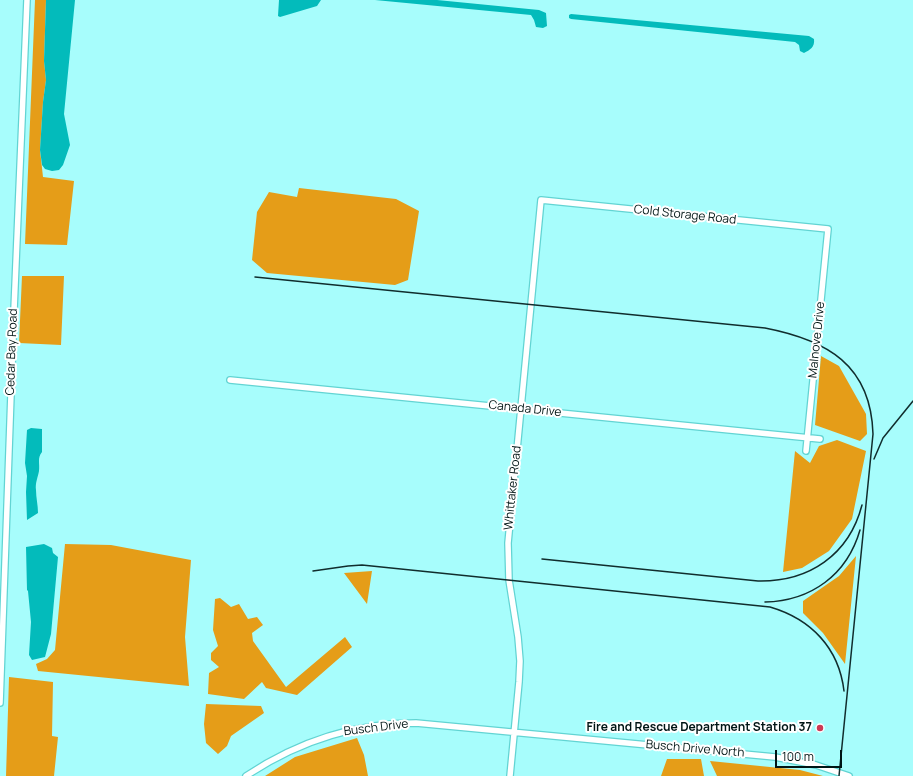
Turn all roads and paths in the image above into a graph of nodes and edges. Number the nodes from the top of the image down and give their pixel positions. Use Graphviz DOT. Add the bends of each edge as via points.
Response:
graph roads {
  1 [pos="27,0"];
  2 [pos="541,200"];
  3 [pos="828,229"];
  4 [pos="230,380"];
  5 [pos="521,409"];
  6 [pos="807,438"];
  7 [pos="820,439"];
  8 [pos="806,451"];
  9 [pos="0,700"];
  10 [pos="0,703"];
  11 [pos="515,732"];
  12 [pos="246,776"];
  13 [pos="510,776"];
  14 [pos="849,776"];
  1 -- 9 [label="street, Cedar Bay Road"];
  2 -- 3 [label="street, Cold Storage Road"];
  2 -- 5 [label="street, Whittaker Road"];
  3 -- 6 [label="street, Malnove Drive"];
  4 -- 5 [label="street, Canada Drive"];
  5 -- 6 [label="street, Canada Drive"];
  5 -- 11 [label="street, Whittaker Road" via="507,560 520,661"];
  6 -- 7 [label="street, Canada Drive"];
  6 -- 8 [label="street, Malnove Drive"];
  9 -- 10 [label="street, Cedar Bay Road"];
  11 -- 12 [label="street, Busch Drive" via="420,723 372,726 343,731 297,747"];
  11 -- 13 [label="street, Whittaker Road"];
  11 -- 14 [label="street, Busch Drive North" via="775,757 816,765"];
}
